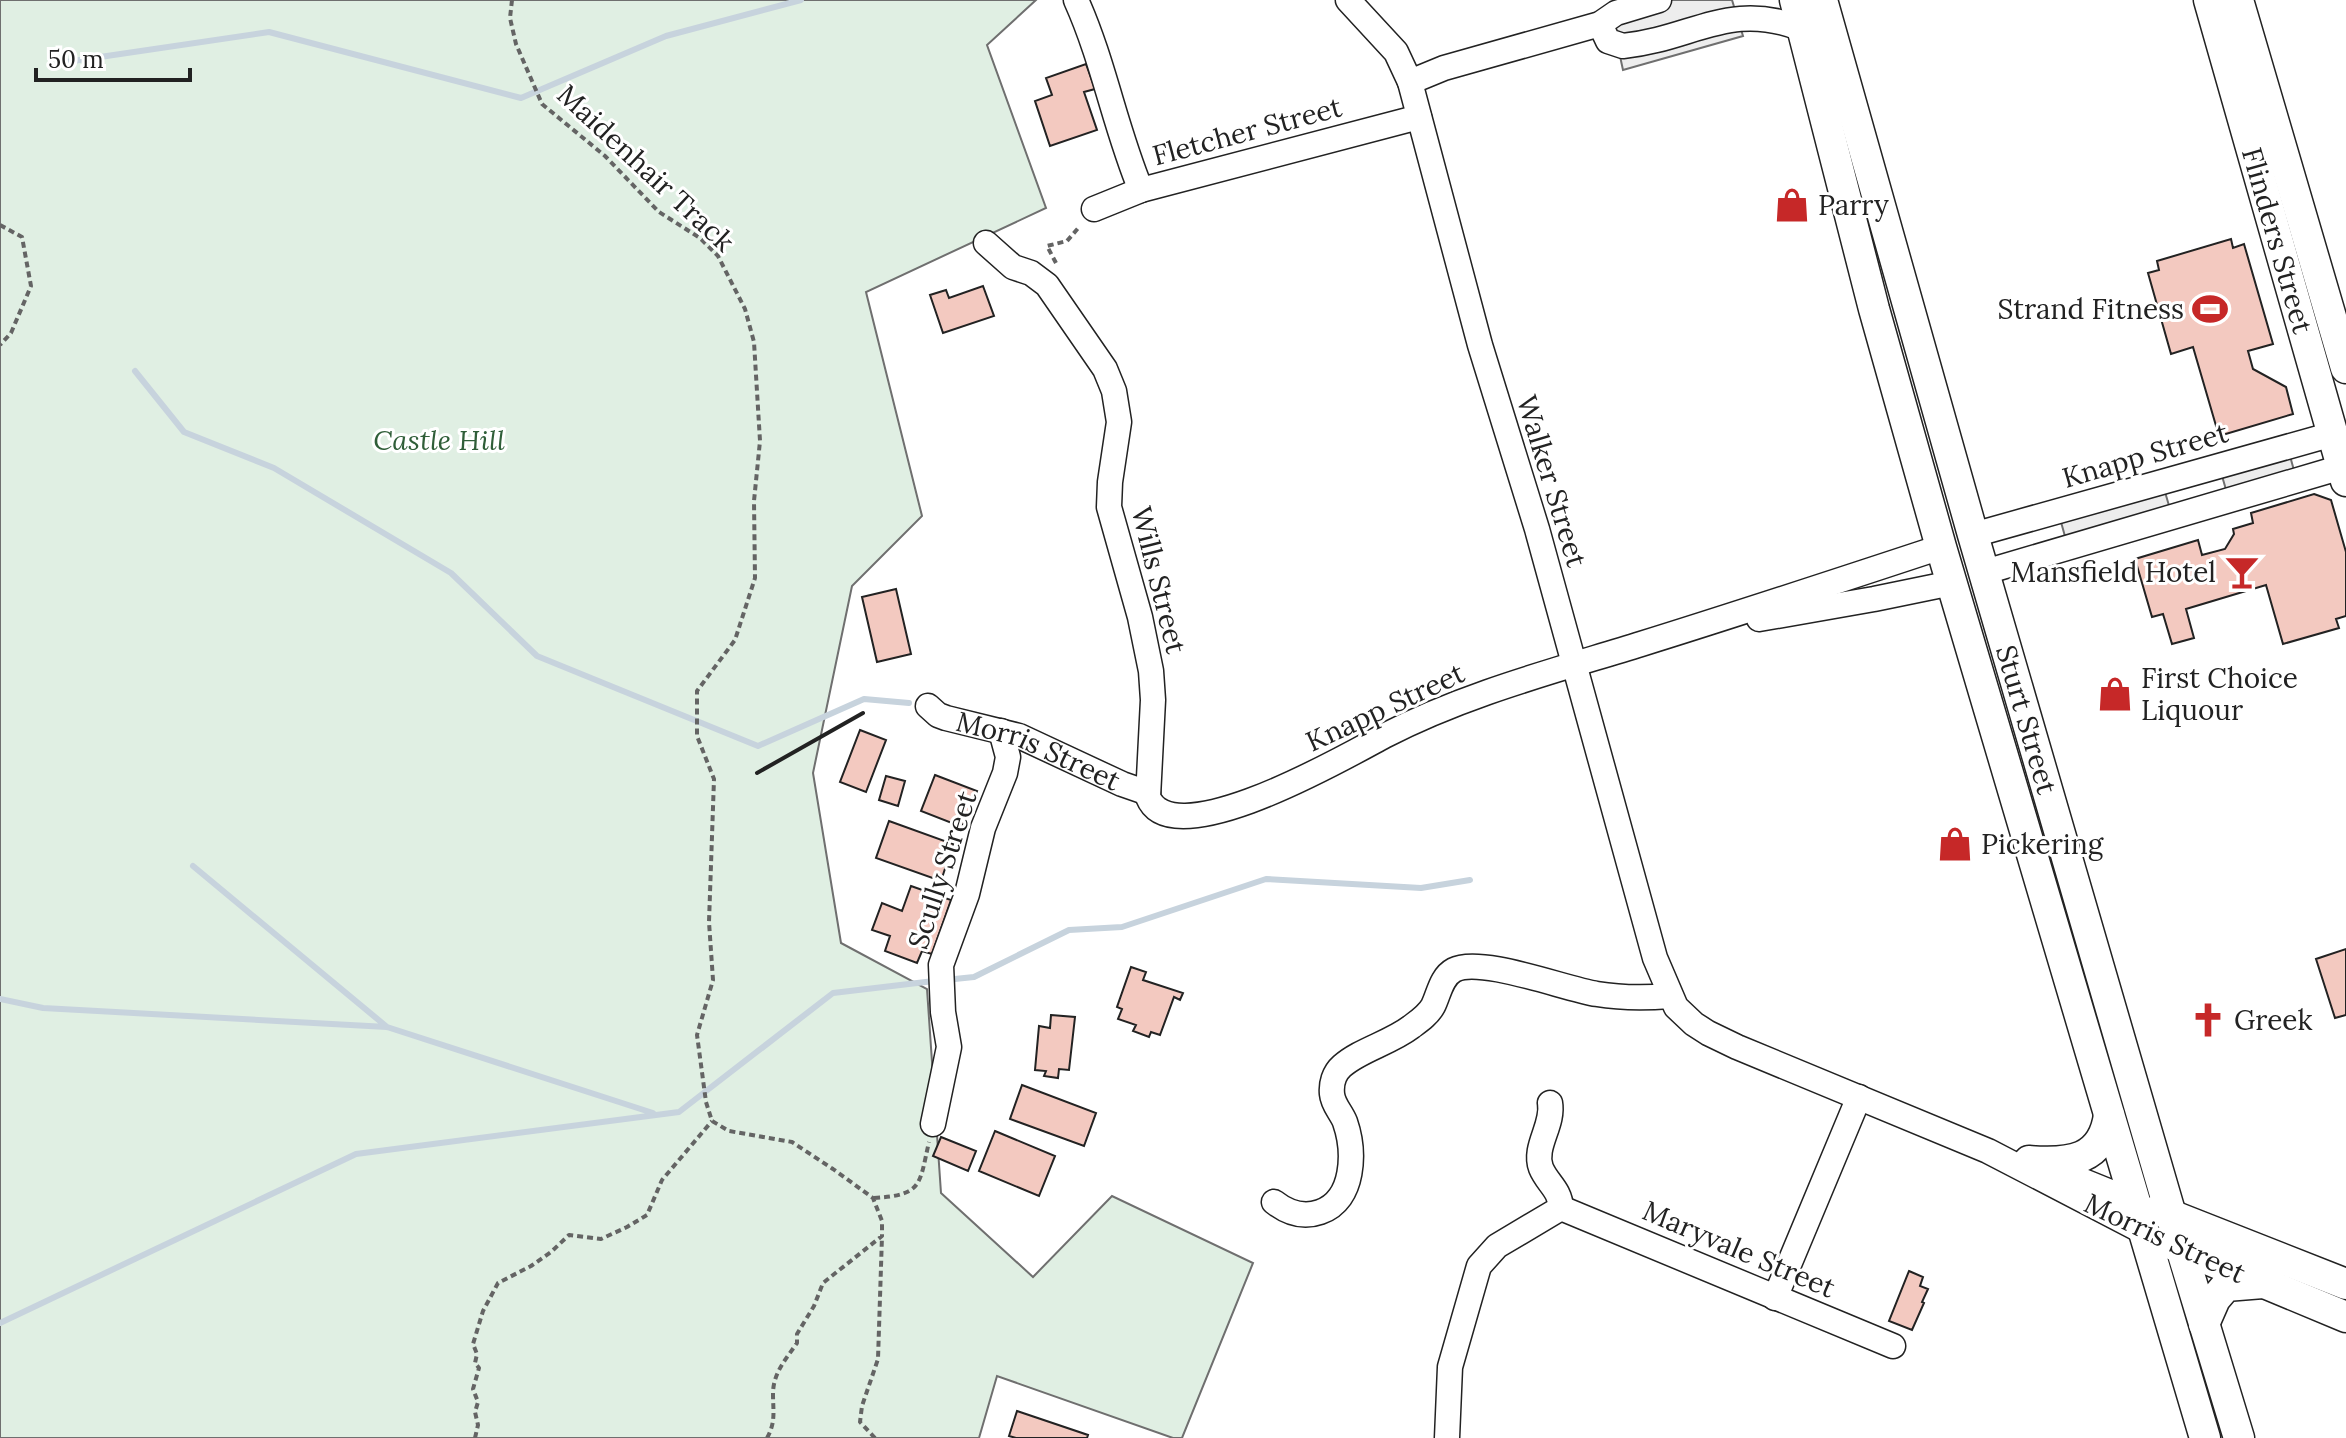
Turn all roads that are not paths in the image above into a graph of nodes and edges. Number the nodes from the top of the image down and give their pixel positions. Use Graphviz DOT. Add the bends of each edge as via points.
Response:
graph roads {
  1 [pos="1076,0"];
  2 [pos="1348,0"];
  3 [pos="1659,0"];
  4 [pos="2209,0"];
  5 [pos="2238,0"];
  6 [pos="1746,7"];
  7 [pos="1818,11"];
  8 [pos="1600,24"];
  9 [pos="1410,82"];
  10 [pos="1419,117"];
  11 [pos="1862,145"];
  12 [pos="1832,152"];
  13 [pos="1141,190"];
  14 [pos="1094,209"];
  15 [pos="986,243"];
  16 [pos="2346,368"];
  17 [pos="2340,432"];
  18 [pos="2345,471"];
  19 [pos="2039,516"];
  20 [pos="1973,535"];
  21 [pos="1941,547"];
  22 [pos="2049,554"];
  23 [pos="1874,569"];
  24 [pos="1985,572"];
  25 [pos="1952,583"];
  26 [pos="1884,597"];
  27 [pos="1704,624"];
  28 [pos="1573,665"];
  29 [pos="928,706"];
  30 [pos="1001,731"];
  31 [pos="1048,749"];
  32 [pos="1005,773"];
  33 [pos="1148,793"];
  34 [pos="1670,996"];
  35 [pos="1859,1097"];
  36 [pos="1550,1103"];
  37 [pos="2109,1115"];
  38 [pos="933,1124"];
  39 [pos="1988,1151"];
  40 [pos="2029,1161"];
  41 [pos="1274,1202"];
  42 [pos="2135,1202"];
  43 [pos="1561,1208"];
  44 [pos="2171,1215"];
  45 [pos="2144,1232"];
  46 [pos="2181,1248"];
  47 [pos="2265,1283"];
  48 [pos="2346,1284"];
  49 [pos="1775,1298"];
  50 [pos="2346,1317"];
  51 [pos="2204,1324"];
  52 [pos="1893,1346"];
  53 [pos="1447,1438"];
  54 [pos="2205,1438"];
  55 [pos="2239,1438"];
  1 -- 13 [label="street" via="1098,51"];
  2 -- 9 [label="street, Walker Street" via="1396,52"];
  3 -- 8 [label="street" via="1616,13"];
  4 -- 17 [label="main road, Flinders Street"];
  5 -- 16 [label="main road, Flinders Street"];
  6 -- 7 [label="street" via="1766,14"];
  6 -- 8 [label="street" via="1623,46 1608,41"];
  7 -- 11 [label="main road, Sturt Street"];
  7 -- 12 [label="main road, Sturt Street"];
  8 -- 9 [label="street"];
  9 -- 10 [label="street, Walker Street"];
  10 -- 13 [label="street, Fletcher Street"];
  10 -- 28 [label="street, Walker Street"];
  11 -- 12 [label="main road"];
  11 -- 20 [label="main road, Sturt Street"];
  12 -- 21 [label="main road, Sturt Street"];
  13 -- 14 [label="street, Fletcher Street"];
  15 -- 33 [label="street, Wills Street" via="1013,267 1047,285 1111,380 1119,422 1109,507 1151,671"];
  17 -- 18 [label="main road, Flinders Street"];
  17 -- 19 [label="street, Knapp Street"];
  18 -- 22 [label="street"];
  19 -- 20 [label="street, Knapp Street"];
  19 -- 22 [label="street"];
  20 -- 21 [label="main road"];
  20 -- 24 [label="main road, Sturt Street"];
  21 -- 23 [label="street, Knapp Street"];
  21 -- 25 [label="main road, Sturt Street"];
  22 -- 24 [label="street"];
  23 -- 26 [label="street"];
  23 -- 27 [label="street, Knapp Street"];
  24 -- 25 [label="main road"];
  24 -- 44 [label="main road, Sturt Street"];
  25 -- 26 [label="street, Knapp Street"];
  25 -- 37 [label="main road, Sturt Street"];
  26 -- 27 [label="street, Knapp Street"];
  27 -- 28 [label="street, Knapp Street"];
  28 -- 33 [label="street, Knapp Street" via="1464,700 1332,766 1230,808 1197,815 1166,813 1153,806"];
  28 -- 34 [label="street, Walker Street"];
  29 -- 30 [label="street, Morris Street" via="946,718"];
  30 -- 31 [label="street, Morris Street"];
  30 -- 32 [label="street, Scully Street" via="1007,750"];
  31 -- 32 [label="street" via="1019,755"];
  31 -- 33 [label="street, Morris Street"];
  32 -- 38 [label="street, Scully Street" via="942,961 949,1047"];
  34 -- 35 [label="street, Morris Street" via="1708,1033"];
  34 -- 41 [label="street" via="1600,995 1487,967 1456,969 1423,1017 1336,1073 1333,1099 1350,1147 1348,1184 1339,1199 1311,1214"];
  35 -- 39 [label="street, Morris Street"];
  35 -- 49 [label="street"];
  36 -- 43 [label="street" via="1540,1164 1558,1192"];
  37 -- 40 [label="main road" via="2104,1139 2092,1151 2062,1162"];
  37 -- 42 [label="main road, Sturt Street"];
  39 -- 40 [label="street, Morris Street"];
  39 -- 45 [label="street, Morris Street"];
  40 -- 42 [label="street, Morris Street"];
  42 -- 44 [label="main road, Morris Street"];
  42 -- 45 [label="main road, Sturt Street"];
  43 -- 49 [label="street, Maryvale Street"];
  43 -- 53 [label="street" via="1497,1246 1479,1266 1450,1367"];
  44 -- 46 [label="main road, Sturt Street"];
  44 -- 48 [label="main road, Morris Street"];
  45 -- 46 [label="main road, Morris Street"];
  45 -- 54 [label="main road, Sturt Street"];
  46 -- 47 [label="main road, Morris Street"];
  46 -- 51 [label="main road, Sturt Street"];
  47 -- 50 [label="main road, Morris Street"];
  47 -- 51 [label="main road" via="2226,1286"];
  49 -- 52 [label="street, Maryvale Street"];
  51 -- 55 [label="main road, Sturt Street"];
}
